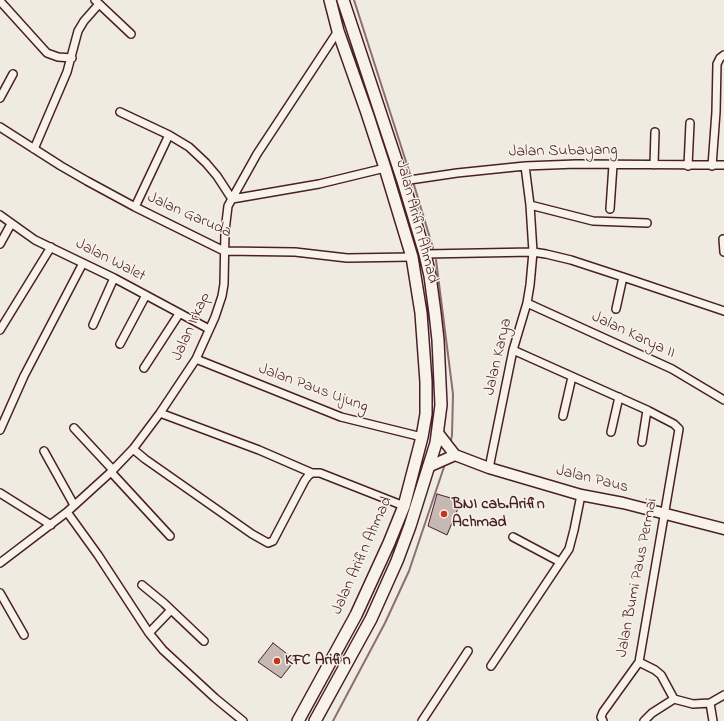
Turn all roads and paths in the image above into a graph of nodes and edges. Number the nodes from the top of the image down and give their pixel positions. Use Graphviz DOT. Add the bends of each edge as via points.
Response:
graph roads {
  1 [pos="344,0"];
  2 [pos="0,1"];
  3 [pos="97,2"];
  4 [pos="331,2"];
  5 [pos="338,31"];
  6 [pos="131,34"];
  7 [pos="724,55"];
  8 [pos="72,58"];
  9 [pos="13,74"];
  10 [pos="720,95"];
  11 [pos="0,98"];
  12 [pos="120,112"];
  13 [pos="720,112"];
  14 [pos="690,123"];
  15 [pos="0,127"];
  16 [pos="655,132"];
  17 [pos="169,135"];
  18 [pos="34,149"];
  19 [pos="612,165"];
  20 [pos="654,165"];
  21 [pos="724,165"];
  22 [pos="525,166"];
  23 [pos="688,166"];
  24 [pos="712,166"];
  25 [pos="385,168"];
  26 [pos="404,181"];
  27 [pos="232,199"];
  28 [pos="530,205"];
  29 [pos="135,207"];
  30 [pos="610,209"];
  31 [pos="0,215"];
  32 [pos="647,223"];
  33 [pos="11,224"];
  34 [pos="724,239"];
  35 [pos="0,244"];
  36 [pos="52,247"];
  37 [pos="224,250"];
  38 [pos="533,252"];
  39 [pos="724,252"];
  40 [pos="425,254"];
  41 [pos="412,257"];
  42 [pos="84,263"];
  43 [pos="623,277"];
  44 [pos="114,278"];
  45 [pos="146,295"];
  46 [pos="527,303"];
  47 [pos="616,310"];
  48 [pos="724,311"];
  49 [pos="179,314"];
  50 [pos="93,325"];
  51 [pos="0,330"];
  52 [pos="209,330"];
  53 [pos="120,344"];
  54 [pos="513,350"];
  55 [pos="196,360"];
  56 [pos="144,368"];
  57 [pos="572,377"];
  58 [pos="619,397"];
  59 [pos="724,400"];
  60 [pos="647,410"];
  61 [pos="160,413"];
  62 [pos="563,416"];
  63 [pos="74,428"];
  64 [pos="0,430"];
  65 [pos="611,432"];
  66 [pos="438,433"];
  67 [pos="422,437"];
  68 [pos="642,442"];
  69 [pos="133,449"];
  70 [pos="44,451"];
  71 [pos="455,455"];
  72 [pos="428,467"];
  73 [pos="489,468"];
  74 [pos="112,471"];
  75 [pos="312,473"];
  76 [pos="0,493"];
  77 [pos="581,495"];
  78 [pos="74,505"];
  79 [pos="404,506"];
  80 [pos="67,512"];
  81 [pos="664,514"];
  82 [pos="51,525"];
  83 [pos="724,530"];
  84 [pos="170,536"];
  85 [pos="513,537"];
  86 [pos="560,562"];
  87 [pos="0,563"];
  88 [pos="142,585"];
  89 [pos="0,593"];
  90 [pos="171,610"];
  91 [pos="149,633"];
  92 [pos="24,635"];
  93 [pos="204,641"];
  94 [pos="339,646"];
  95 [pos="468,651"];
  96 [pos="352,653"];
  97 [pos="639,662"];
  98 [pos="491,666"];
  99 [pos="724,695"];
  100 [pos="674,699"];
  101 [pos="710,703"];
  102 [pos="243,721"];
  103 [pos="298,721"];
  104 [pos="315,721"];
  105 [pos="422,721"];
  106 [pos="603,721"];
  107 [pos="644,721"];
  108 [pos="713,721"];
  1 -- 4 [label="main road"];
  1 -- 26 [label="main road, Jalan Arifin Ahmad"];
  2 -- 8 [label="street" via="47,53"];
  3 -- 6 [label="street"];
  3 -- 8 [label="street" via="76,38"];
  4 -- 5 [label="main road, Jalan Arifin Ahmad"];
  5 -- 25 [label="main road, Jalan Arifin Ahmad" via="368,112"];
  5 -- 27 [label="street, Jalan Irkap" via="257,154"];
  7 -- 10 [label="street" via="718,62"];
  8 -- 18 [label="street"];
  9 -- 11 [label="street"];
  10 -- 13 [label="street"];
  12 -- 17 [label="street"];
  13 -- 24 [label="street"];
  14 -- 23 [label="street"];
  15 -- 18 [label="street, Jalan Garuda"];
  16 -- 20 [label="street"];
  17 -- 27 [label="street" via="206,163"];
  17 -- 29 [label="street"];
  18 -- 29 [label="street, Jalan Garuda"];
  19 -- 20 [label="street, Jalan Subayang"];
  19 -- 22 [label="street, Jalan Subayang"];
  19 -- 30 [label="street"];
  20 -- 23 [label="street, Jalan Subayang"];
  21 -- 24 [label="street, Jalan Subayang"];
  22 -- 26 [label="street, Jalan Subayang"];
  22 -- 28 [label="street, Jalan Karya"];
  23 -- 24 [label="street, Jalan Subayang"];
  25 -- 27 [label="street" via="319,184"];
  25 -- 41 [label="main road, Jalan Arifin Ahmad"];
  26 -- 40 [label="main road, Jalan Arifin Ahmad"];
  27 -- 37 [label="street, Jalan Irkap" via="227,212"];
  28 -- 32 [label="street" via="593,221"];
  28 -- 38 [label="street, Jalan Karya"];
  29 -- 37 [label="street, Jalan Garuda"];
  31 -- 33 [label="street, Jalan Walet"];
  33 -- 35 [label="street"];
  33 -- 36 [label="street, Jalan Walet" via="35,240"];
  34 -- 39 [label="street"];
  36 -- 42 [label="street, Jalan Walet"];
  36 -- 51 [label="street"];
  37 -- 41 [label="street, Jalan Garuda" via="295,252 347,258"];
  37 -- 52 [label="street, Jalan Irkap" via="222,296"];
  38 -- 40 [label="street"];
  38 -- 43 [label="street" via="571,260"];
  38 -- 46 [label="street, Jalan Karya"];
  40 -- 66 [label="main road, Jalan Arifin Ahmad" via="438,340"];
  41 -- 67 [label="main road, Jalan Arifin Ahmad" via="421,313 426,382 426,414"];
  42 -- 44 [label="street, Jalan Walet"];
  42 -- 64 [label="street" via="24,376"];
  43 -- 47 [label="street"];
  43 -- 48 [label="street"];
  44 -- 45 [label="street, Jalan Walet"];
  44 -- 50 [label="street"];
  45 -- 49 [label="street, Jalan Walet"];
  45 -- 53 [label="street"];
  46 -- 54 [label="street, Jalan Karya"];
  46 -- 59 [label="street, Jalan Karya II" via="672,369"];
  49 -- 52 [label="street, Jalan Walet"];
  49 -- 56 [label="street"];
  52 -- 55 [label="street, Jalan Irkap"];
  54 -- 57 [label="street"];
  54 -- 73 [label="street, Jalan Karya"];
  55 -- 61 [label="street, Jalan Irkap"];
  55 -- 67 [label="street, Jalan Paus Ujung" via="341,417"];
  57 -- 58 [label="street"];
  57 -- 62 [label="street"];
  58 -- 60 [label="street"];
  58 -- 65 [label="street"];
  60 -- 68 [label="street"];
  60 -- 81 [label="street, Jalan Bumi Paus Permai" via="674,424 679,430"];
  61 -- 69 [label="street, Jalan Irkap"];
  61 -- 75 [label="street"];
  63 -- 74 [label="street"];
  66 -- 71 [label="main road"];
  66 -- 72 [label="main road, Jalan Arifin Ahmad"];
  67 -- 79 [label="main road, Jalan Arifin Ahmad"];
  69 -- 74 [label="street, Jalan Irkap"];
  69 -- 75 [label="street" via="252,534 269,543 273,541"];
  70 -- 78 [label="street"];
  71 -- 72 [label="main road"];
  71 -- 73 [label="main road, Jalan Paus"];
  72 -- 96 [label="main road, Jalan Arifin Ahmad" via="397,561"];
  73 -- 77 [label="main road, Jalan Paus"];
  74 -- 78 [label="street, Jalan Irkap"];
  74 -- 84 [label="street"];
  75 -- 79 [label="street" via="320,473"];
  76 -- 82 [label="street"];
  77 -- 81 [label="main road, Jalan Paus"];
  77 -- 86 [label="street" via="572,542"];
  78 -- 80 [label="street, Jalan Irkap"];
  79 -- 94 [label="main road, Jalan Arifin Ahmad" via="375,575"];
  80 -- 82 [label="street, Jalan Irkap"];
  80 -- 91 [label="street"];
  81 -- 83 [label="main road, Jalan Paus"];
  81 -- 97 [label="street, Jalan Bumi Paus Permai"];
  82 -- 87 [label="street, Jalan Irkap"];
  85 -- 86 [label="street"];
  86 -- 98 [label="street"];
  88 -- 90 [label="street"];
  89 -- 92 [label="street"];
  90 -- 91 [label="street"];
  90 -- 93 [label="street"];
  91 -- 102 [label="street" via="179,666"];
  94 -- 96 [label="main road"];
  94 -- 103 [label="main road, Jalan Arifin Ahmad"];
  95 -- 105 [label="street"];
  96 -- 104 [label="main road, Jalan Arifin Ahmad"];
  97 -- 100 [label="street" via="661,675"];
  97 -- 106 [label="street, Jalan Bumi Paus Permai" via="603,712"];
  99 -- 101 [label="street"];
  100 -- 101 [label="street" via="693,704"];
  100 -- 107 [label="street"];
  101 -- 108 [label="street"];
}
